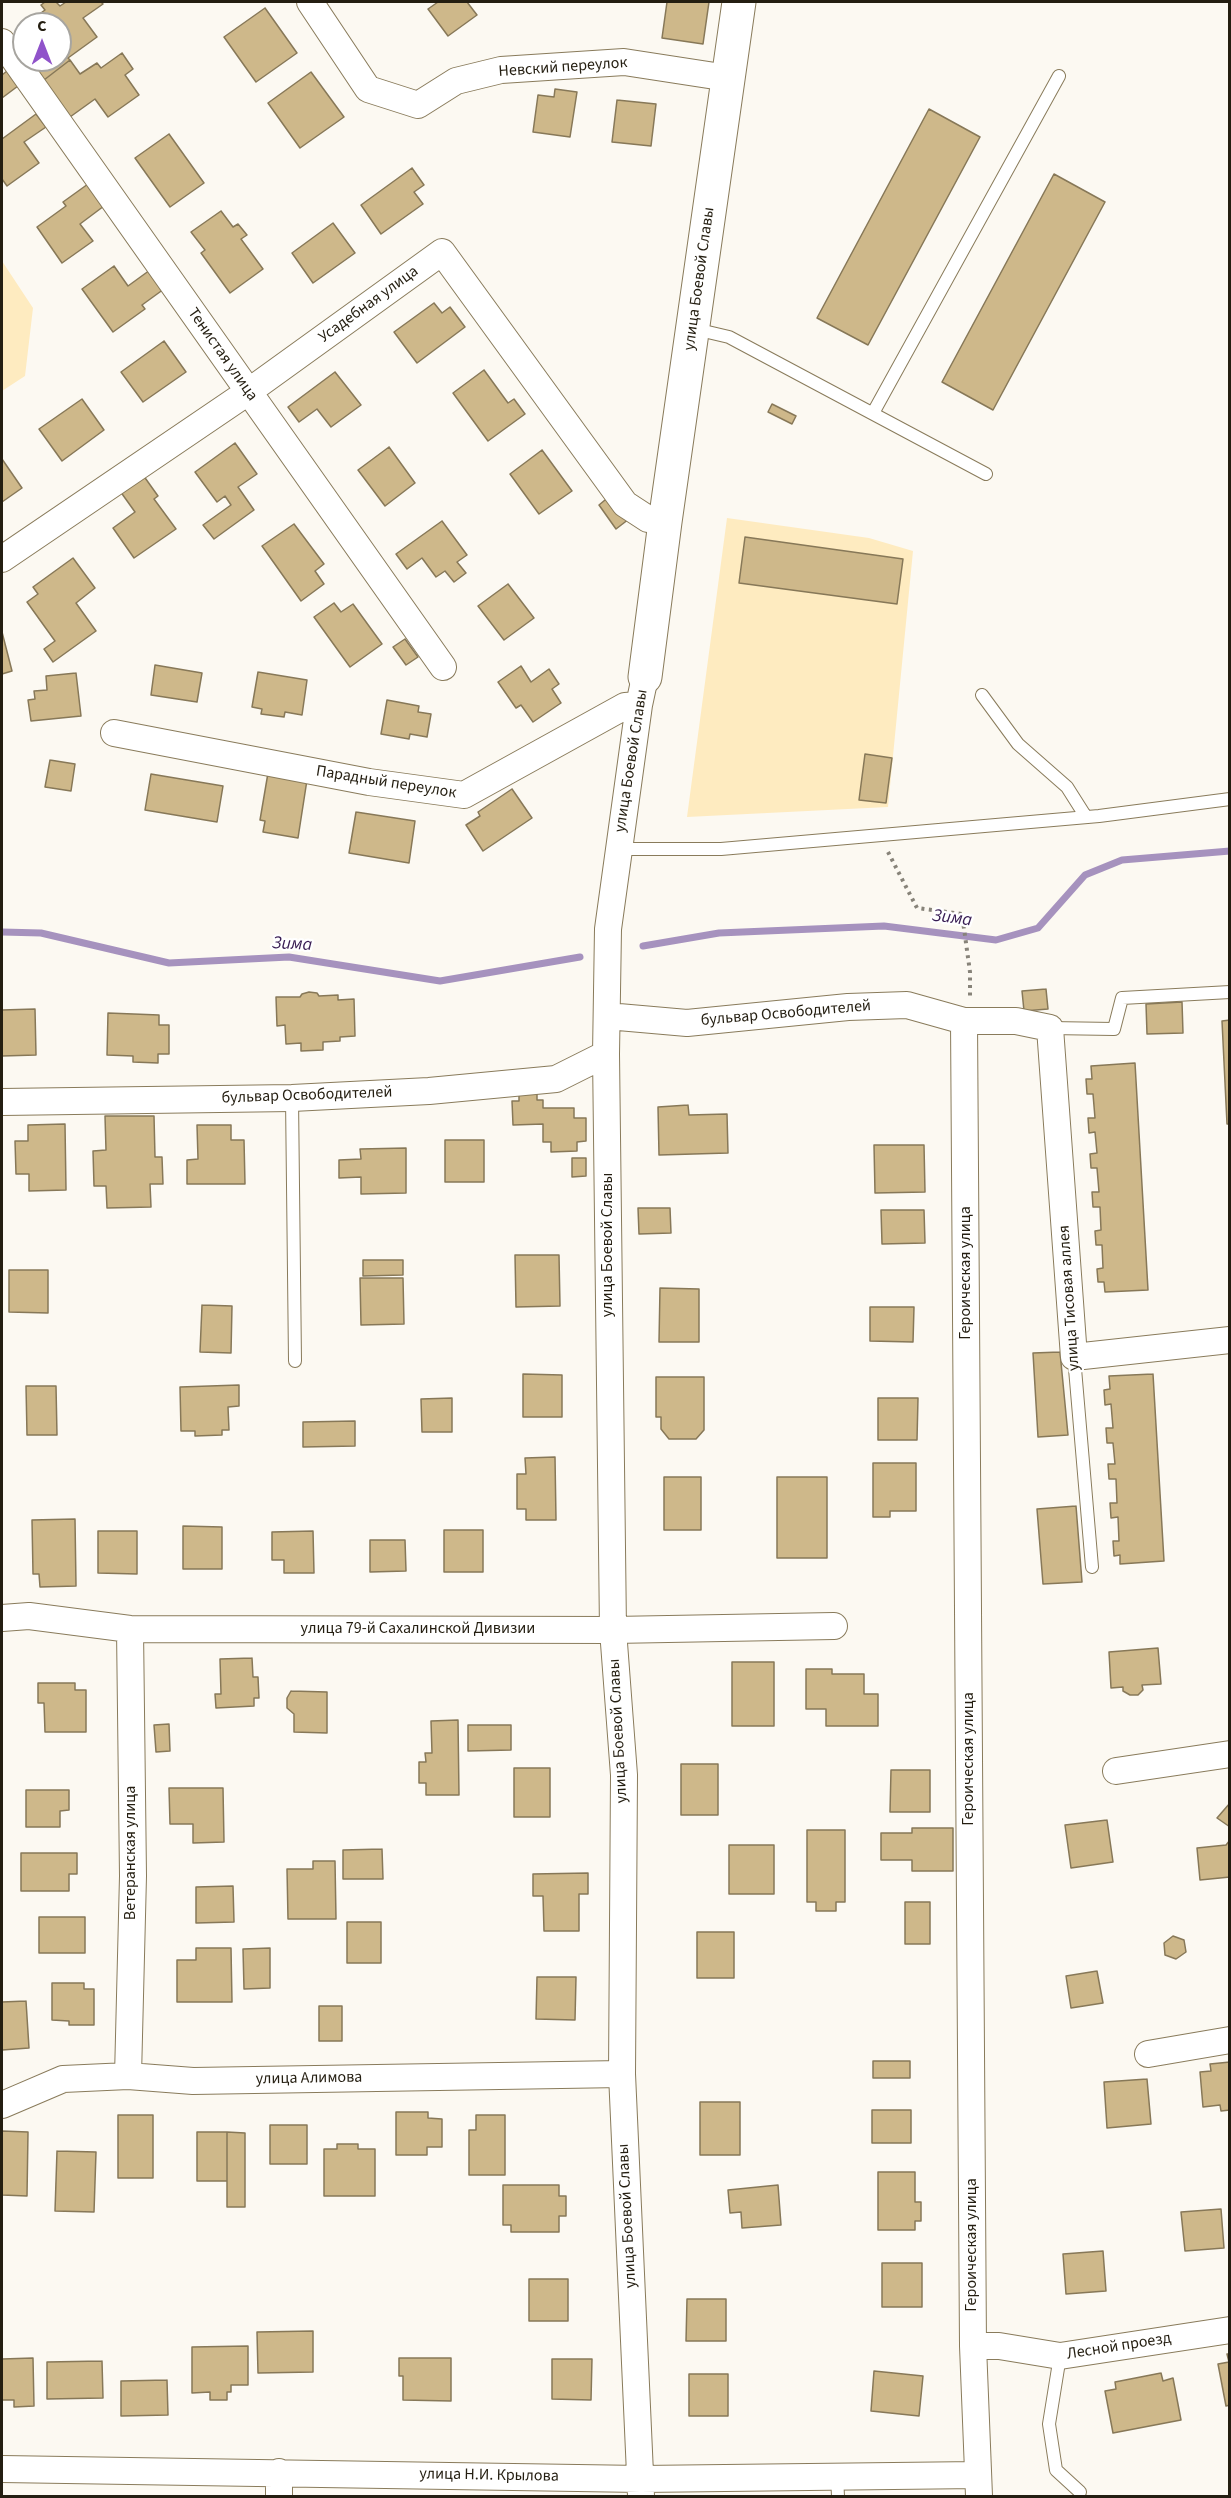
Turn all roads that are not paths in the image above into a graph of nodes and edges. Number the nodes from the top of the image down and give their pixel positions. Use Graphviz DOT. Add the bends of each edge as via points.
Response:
graph roads {
  1 [pos="310,2"];
  2 [pos="739,2"];
  3 [pos="2,42"];
  4 [pos="1059,76"];
  5 [pos="728,78"];
  6 [pos="694,328"];
  7 [pos="248,392"];
  8 [pos="873,413"];
  9 [pos="986,474"];
  10 [pos="665,522"];
  11 [pos="2,559"];
  12 [pos="443,667"];
  13 [pos="642,691"];
  14 [pos="982,695"];
  15 [pos="114,733"];
  16 [pos="1230,799"];
  17 [pos="1086,817"];
  18 [pos="619,849"];
  19 [pos="1230,992"];
  20 [pos="607,1016"];
  21 [pos="967,1021"];
  22 [pos="1050,1028"];
  23 [pos="606,1054"];
  24 [pos="292,1098"];
  25 [pos="2,1102"];
  26 [pos="1230,1340"];
  27 [pos="1074,1357"];
  28 [pos="295,1361"];
  29 [pos="1092,1568"];
  30 [pos="2,1617"];
  31 [pos="834,1626"];
  32 [pos="130,1629"];
  33 [pos="613,1630"];
  34 [pos="1230,1754"];
  35 [pos="1116,1771"];
  36 [pos="1230,2040"];
  37 [pos="1148,2054"];
  38 [pos="622,2074"];
  39 [pos="128,2076"];
  40 [pos="2,2105"];
  41 [pos="1230,2330"];
  42 [pos="973,2346"];
  43 [pos="1060,2356"];
  44 [pos="2,2469"];
  45 [pos="279,2484"];
  46 [pos="978,2486"];
  47 [pos="837,2487"];
  48 [pos="641,2488"];
  49 [pos="1080,2492"];
  1 -- 5 [label="street, Невский переулок" via="368,89 418,105 456,81 501,70 624,62"];
  2 -- 5 [label="street, улица Боевой Славы"];
  3 -- 7 [label="street, Тенистая улица"];
  4 -- 8 [label="lane"];
  5 -- 6 [label="street, улица Боевой Славы"];
  6 -- 8 [label="lane" via="729,337"];
  6 -- 10 [label="street, улица Боевой Славы"];
  7 -- 10 [label="street, Усадебная улица" via="442,252 625,504 648,519"];
  7 -- 11 [label="street, Усадебная улица"];
  7 -- 12 [label="street, Тенистая улица"];
  8 -- 9 [label="lane"];
  10 -- 13 [label="street, улица Боевой Славы"];
  13 -- 15 [label="street, Парадный переулок" via="625,706 464,795 369,782"];
  13 -- 18 [label="street, улица Боевой Славы"];
  14 -- 17 [label="lane" via="1018,744 1067,787"];
  16 -- 17 [label="lane"];
  17 -- 18 [label="lane" via="721,849"];
  18 -- 20 [label="street, улица Боевой Славы" via="608,929"];
  19 -- 22 [label="lane" via="1122,998 1114,1029"];
  20 -- 21 [label="street, бульвар Освободителей" via="687,1023 907,1005"];
  20 -- 23 [label="street, улица Боевой Славы"];
  21 -- 22 [label="street, бульвар Освободителей" via="1016,1021"];
  21 -- 42 [label="street, Героическая улица"];
  22 -- 27 [label="street, улица Тисовая аллея"];
  23 -- 24 [label="street, бульвар Освободителей" via="556,1079"];
  23 -- 33 [label="street, улица Боевой Славы"];
  24 -- 25 [label="street, бульвар Освободителей"];
  24 -- 28 [label="lane"];
  26 -- 27 [label="street"];
  27 -- 29 [label="lane, улица Тисовая аллея"];
  30 -- 32 [label="street, улица 79-й Сахалинской Дивизии" via="29,1616"];
  31 -- 33 [label="street, улица 79-й Сахалинской Дивизии"];
  32 -- 33 [label="street, улица 79-й Сахалинской Дивизии"];
  32 -- 39 [label="street, Ветеранская улица" via="132,1876"];
  33 -- 38 [label="street, улица Боевой Славы" via="624,1775"];
  34 -- 35 [label="street"];
  36 -- 37 [label="street"];
  38 -- 39 [label="street, улица Алимова" via="193,2081"];
  38 -- 48 [label="street, улица Боевой Славы"];
  39 -- 40 [label="street, улица Алимова" via="63,2079"];
  41 -- 43 [label="street, Лесной проезд"];
  42 -- 43 [label="street, Лесной проезд"];
  42 -- 46 [label="street, Героическая улица"];
  43 -- 49 [label="lane" via="1049,2424 1056,2470"];
  44 -- 45 [label="street, улица Н.И. Крылова"];
  45 -- 48 [label="street, улица Н.И. Крылова"];
  46 -- 47 [label="street, улица Н.И. Крылова"];
  47 -- 48 [label="street, улица Н.И. Крылова"];
}
